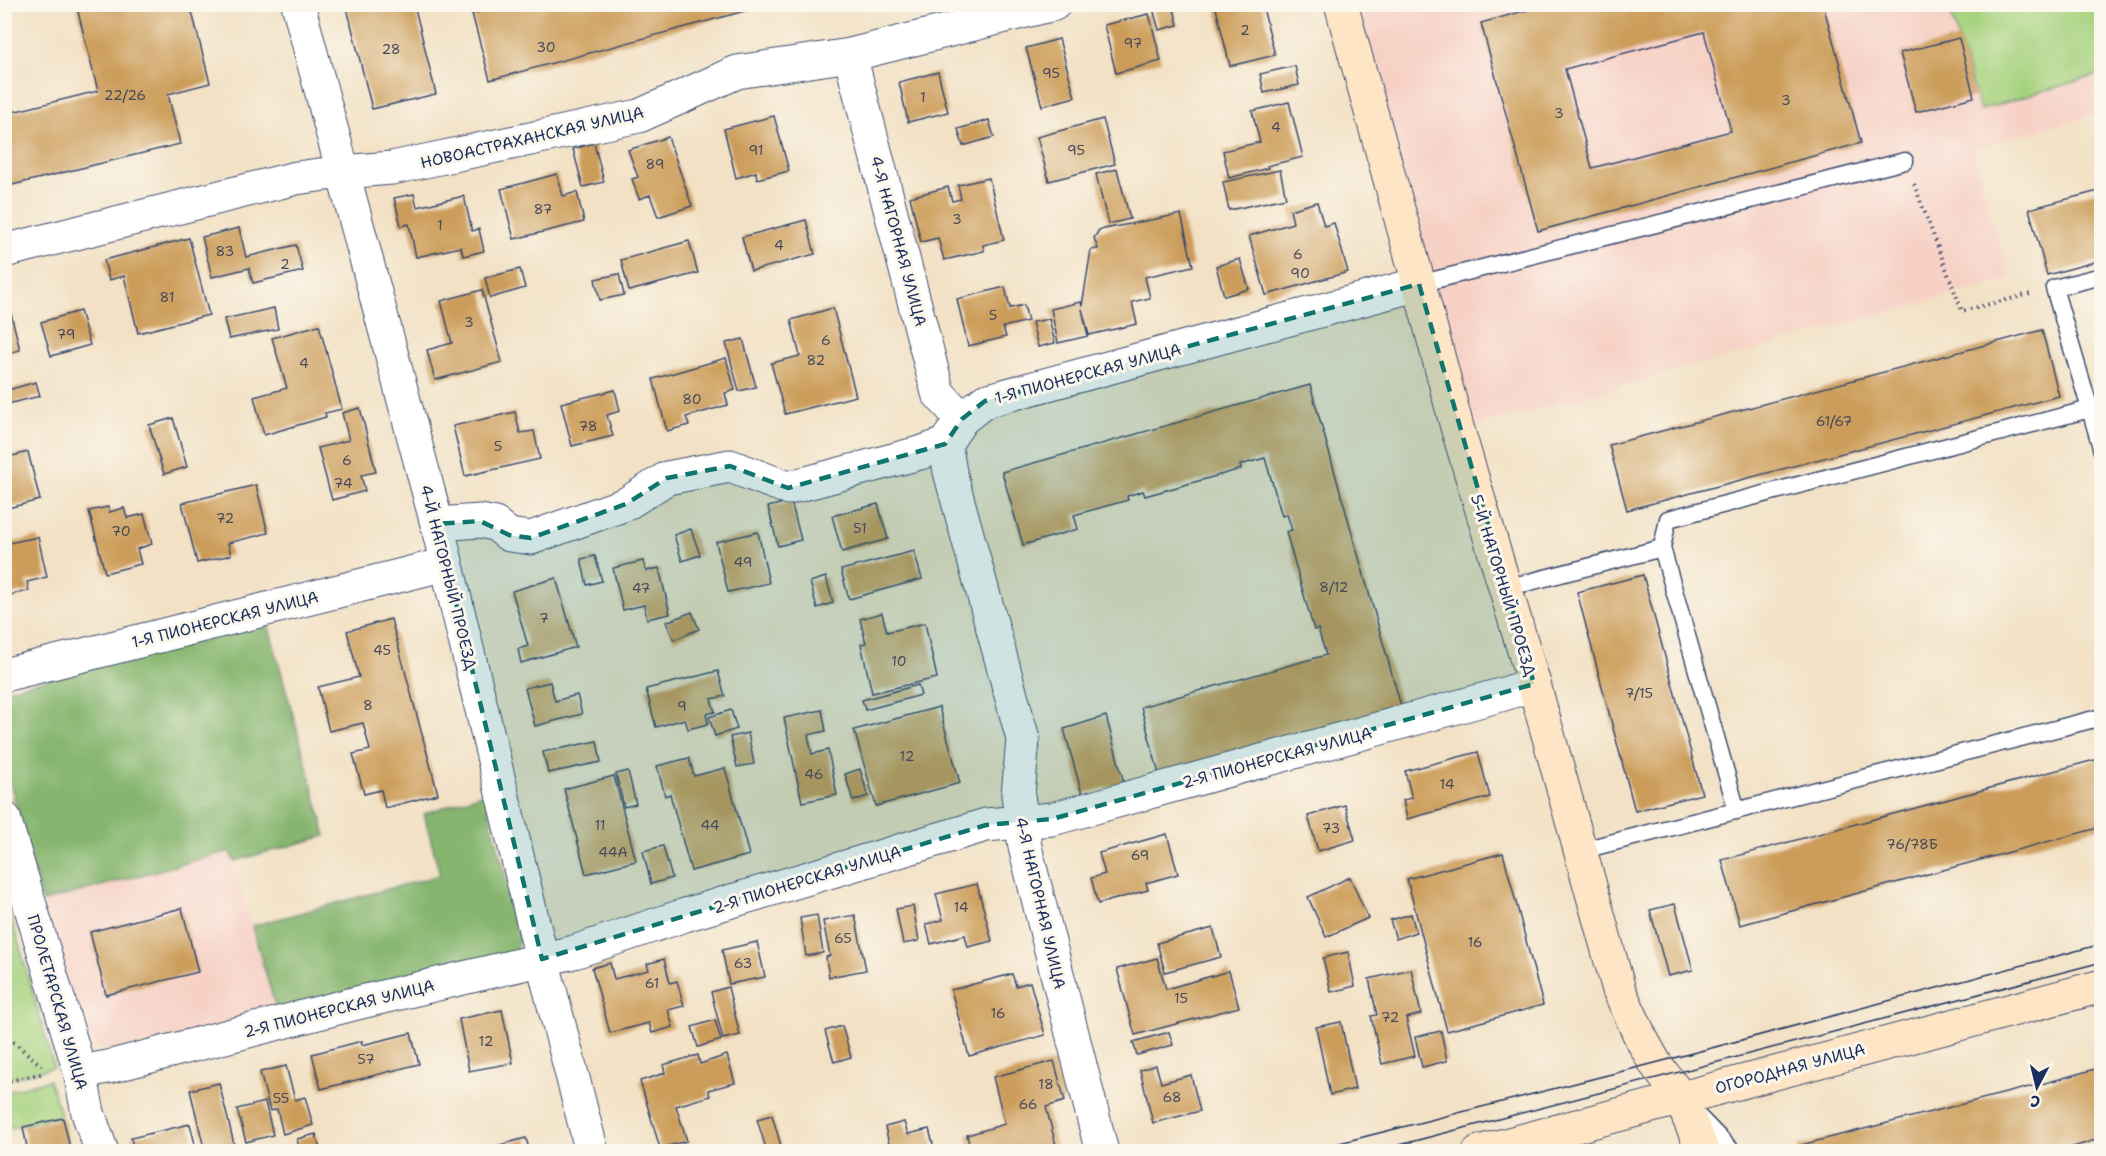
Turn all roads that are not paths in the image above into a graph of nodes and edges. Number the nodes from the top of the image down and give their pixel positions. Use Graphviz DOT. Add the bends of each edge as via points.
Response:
graph roads {
  1 [pos="298,4"];
  2 [pos="1341,4"];
  3 [pos="1038,6"];
  4 [pos="850,55"];
  5 [pos="1905,162"];
  6 [pos="342,172"];
  7 [pos="4,251"];
  8 [pos="2102,276"];
  9 [pos="1419,284"];
  10 [pos="2091,410"];
  11 [pos="953,431"];
  12 [pos="2102,451"];
  13 [pos="436,525"];
  14 [pos="1662,548"];
  15 [pos="446,564"];
  16 [pos="1506,588"];
  17 [pos="4,675"];
  18 [pos="1534,684"];
  19 [pos="2102,717"];
  20 [pos="1737,811"];
  21 [pos="4,818"];
  22 [pos="1022,822"];
  23 [pos="1579,851"];
  24 [pos="542,959"];
  25 [pos="2102,986"];
  26 [pos="80,1072"];
  27 [pos="1680,1097"];
  28 [pos="102,1152"];
  29 [pos="592,1152"];
  30 [pos="1102,1152"];
  31 [pos="1479,1152"];
  32 [pos="1703,1152"];
  33 [pos="1733,1152"];
  1 -- 6 [label="street, 4-Й НАГОРНЫЙ ПРОЕЗД"];
  2 -- 9 [label="street, 5-Й НАГОРНЫЙ ПРОЕЗД"];
  3 -- 4 [label="street, НОВОАСТРАХАНСКАЯ УЛИЦА"];
  4 -- 6 [label="street, НОВОАСТРАХАНСКАЯ УЛИЦА" via="737,72 639,116 392,168"];
  4 -- 11 [label="street, 4-Я НАГОРНАЯ УЛИЦА" via="938,393"];
  5 -- 9 [label="lane"];
  6 -- 7 [label="street, НОВОАСТРАХАНСКАЯ УЛИЦА" via="296,178"];
  6 -- 13 [label="street, 4-Й НАГОРНЫЙ ПРОЕЗД"];
  8 -- 10 [label="lane" via="2054,288"];
  9 -- 11 [label="street, 1-Я ПИОНЕРСКАЯ УЛИЦА" via="985,401"];
  9 -- 16 [label="street, 5-Й НАГОРНЫЙ ПРОЕЗД" via="1457,428"];
  10 -- 12 [label="lane"];
  10 -- 14 [label="lane" via="1668,519"];
  11 -- 13 [label="street, 1-Я ПИОНЕРСКАЯ УЛИЦА" via="923,452 788,488 730,466 667,478 626,504 531,538 509,535 495,524 480,521"];
  11 -- 22 [label="street, 4-Я НАГОРНАЯ УЛИЦА" via="951,472 1023,739 1018,795"];
  13 -- 15 [label="street, 4-Й НАГОРНЫЙ ПРОЕЗД"];
  14 -- 16 [label="lane"];
  14 -- 20 [label="lane"];
  15 -- 17 [label="street, 1-Я ПИОНЕРСКАЯ УЛИЦА"];
  15 -- 24 [label="street, 4-Й НАГОРНЫЙ ПРОЕЗД"];
  16 -- 18 [label="street, 5-Й НАГОРНЫЙ ПРОЕЗД"];
  18 -- 22 [label="street, 2-Я ПИОНЕРСКАЯ УЛИЦА" via="1064,816"];
  18 -- 23 [label="street, 5-Й НАГОРНЫЙ ПРОЕЗД"];
  19 -- 20 [label="lane"];
  20 -- 23 [label="lane"];
  21 -- 26 [label="street, ПРОЛЕТАРСКАЯ УЛИЦА"];
  22 -- 24 [label="street, 2-Я ПИОНЕРСКАЯ УЛИЦА" via="986,825"];
  22 -- 30 [label="street, 4-Я НАГОРНАЯ УЛИЦА"];
  23 -- 27 [label="street, 5-Й НАГОРНЫЙ ПРОЕЗД" via="1619,990 1646,1047"];
  24 -- 26 [label="street, 2-Я ПИОНЕРСКАЯ УЛИЦА"];
  24 -- 29 [label="street, 4-Й НАГОРНЫЙ ПРОЕЗД"];
  25 -- 27 [label="street, ОГОРОДНАЯ УЛИЦА"];
  26 -- 28 [label="street, ПРОЛЕТАРСКАЯ УЛИЦА" via="87,1113"];
  27 -- 31 [label="street, ОГОРОДНАЯ УЛИЦА"];
  27 -- 32 [label="street, 5-Й НАГОРНЫЙ ПРОЕЗД"];
  27 -- 33 [label="lane"];
}
